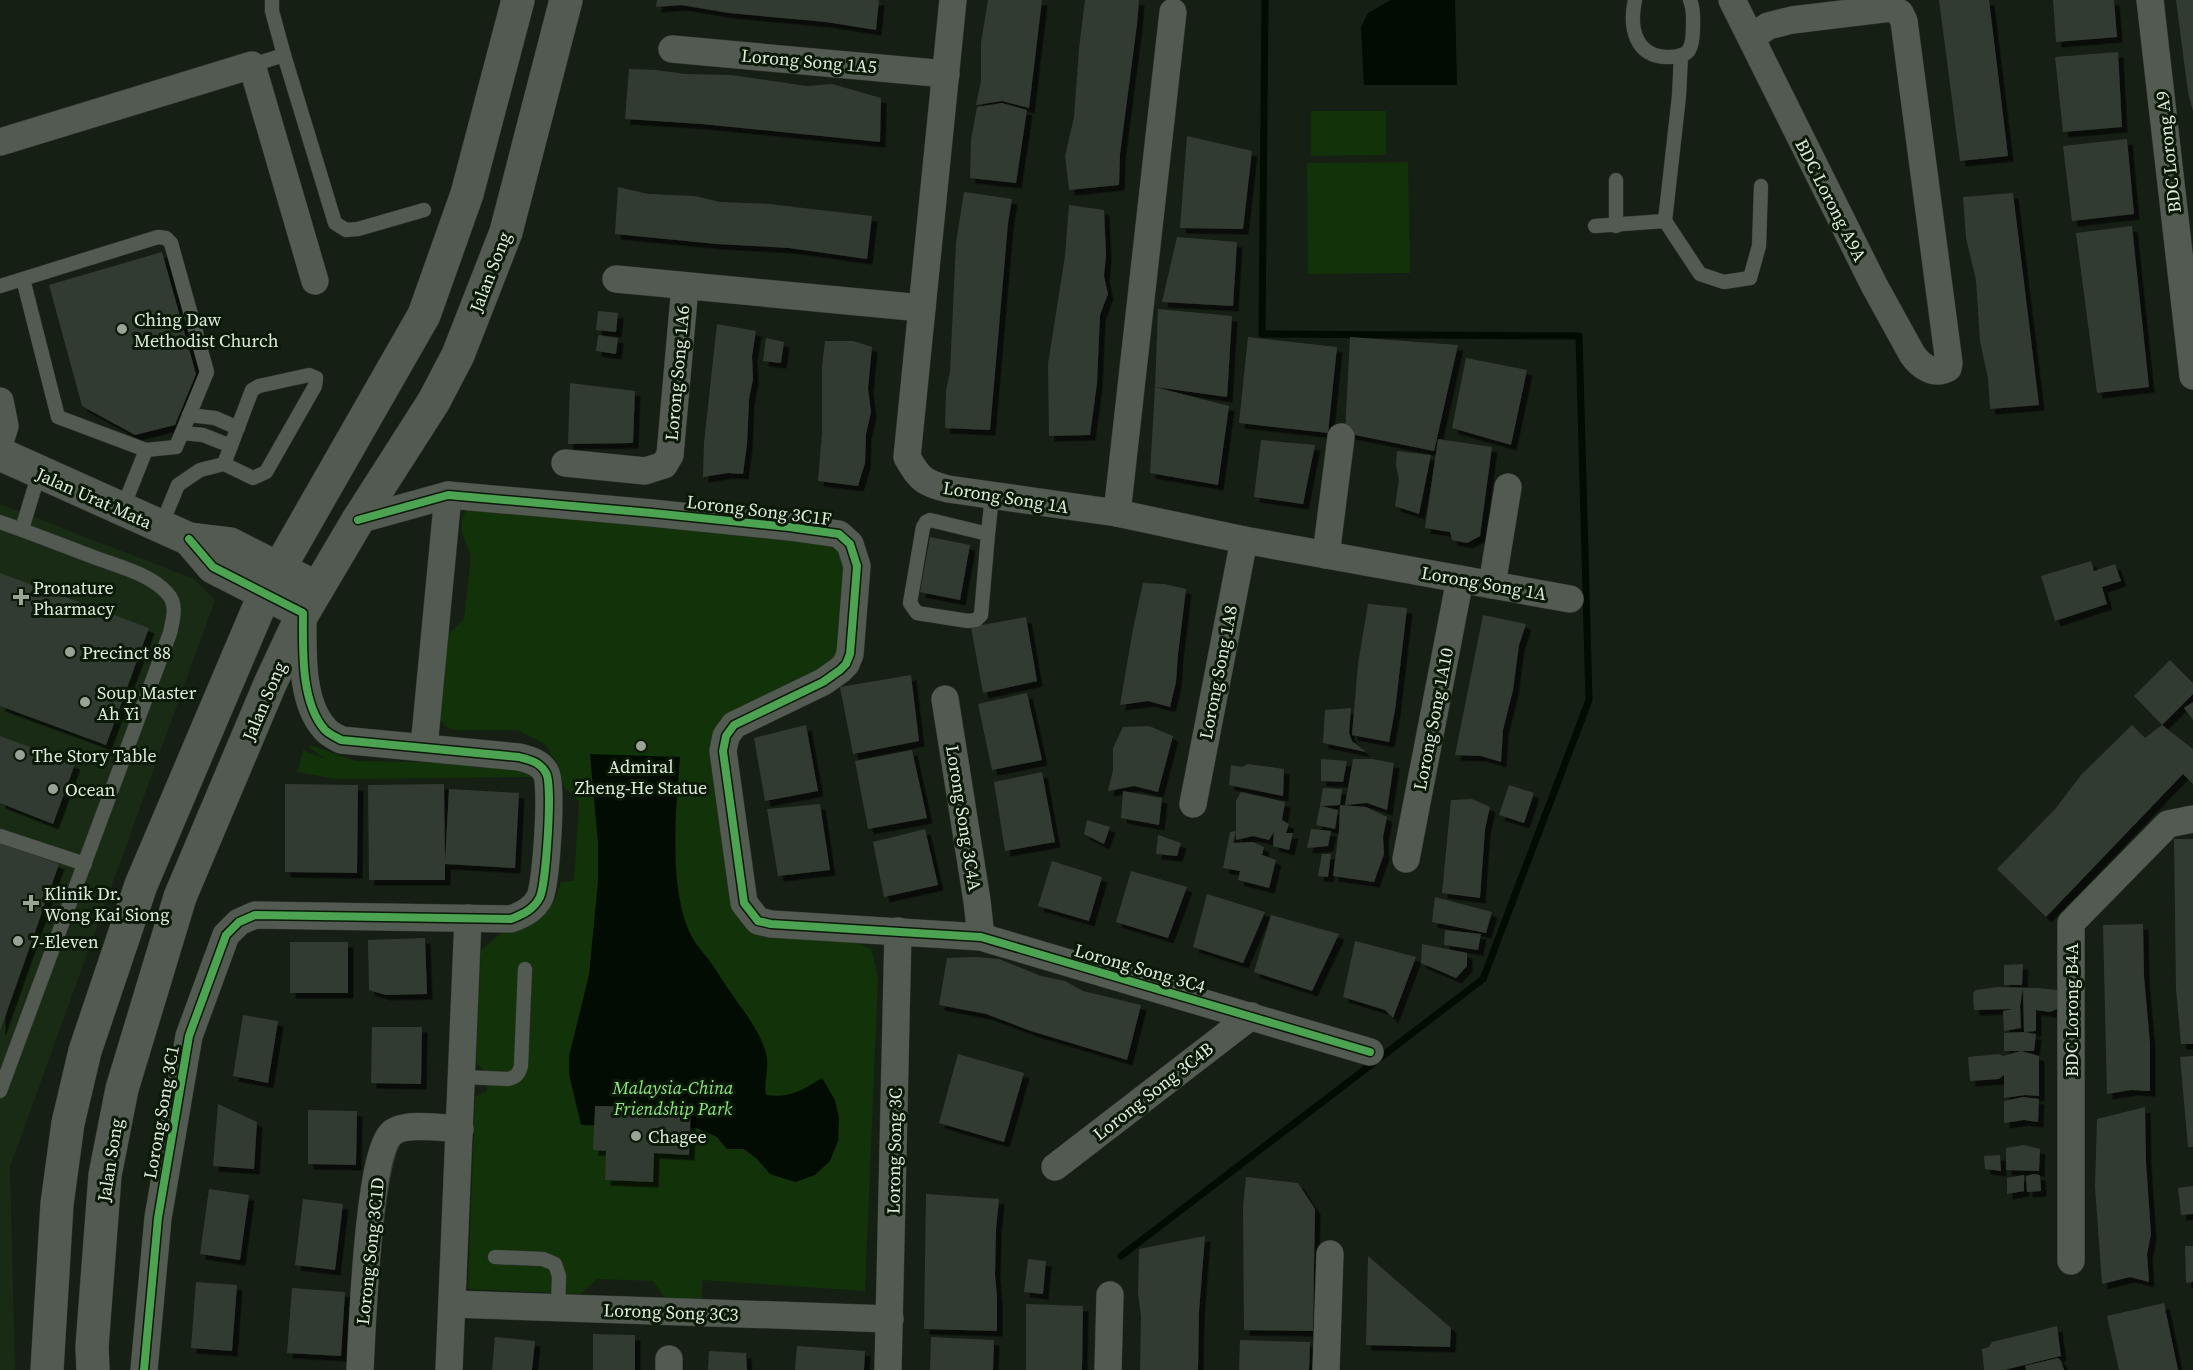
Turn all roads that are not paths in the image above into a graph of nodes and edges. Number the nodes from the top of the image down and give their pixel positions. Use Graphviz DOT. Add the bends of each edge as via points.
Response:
graph roads {
  1 [pos="272,0"];
  2 [pos="518,0"];
  3 [pos="566,0"];
  4 [pos="953,0"];
  5 [pos="1635,0"];
  6 [pos="1706,0"];
  7 [pos="1732,0"];
  8 [pos="2150,0"];
  9 [pos="1692,3"];
  10 [pos="1173,12"];
  11 [pos="1750,38"];
  12 [pos="672,48"];
  13 [pos="284,55"];
  14 [pos="1681,56"];
  15 [pos="252,65"];
  16 [pos="946,74"];
  17 [pos="0,142"];
  18 [pos="1616,180"];
  19 [pos="1761,186"];
  20 [pos="424,210"];
  21 [pos="1665,221"];
  22 [pos="1595,226"];
  23 [pos="1616,226"];
  24 [pos="22,279"];
  25 [pos="616,279"];
  26 [pos="315,281"];
  27 [pos="0,286"];
  28 [pos="685,286"];
  29 [pos="922,308"];
  30 [pos="2193,376"];
  31 [pos="0,401"];
  32 [pos="189,415"];
  33 [pos="238,428"];
  34 [pos="182,433"];
  35 [pos="1341,437"];
  36 [pos="0,442"];
  37 [pos="231,446"];
  38 [pos="146,450"];
  39 [pos="0,454"];
  40 [pos="565,463"];
  41 [pos="224,464"];
  42 [pos="39,474"];
  43 [pos="1508,487"];
  44 [pos="448,495"];
  45 [pos="992,496"];
  46 [pos="122,510"];
  47 [pos="1117,513"];
  48 [pos="358,520"];
  49 [pos="0,522"];
  50 [pos="22,530"];
  51 [pos="174,533"];
  52 [pos="988,534"];
  53 [pos="1244,540"];
  54 [pos="1326,555"];
  55 [pos="1460,579"];
  56 [pos="272,581"];
  57 [pos="1492,585"];
  58 [pos="1570,599"];
  59 [pos="310,601"];
  60 [pos="945,699"];
  61 [pos="424,747"];
  62 [pos="1193,804"];
  63 [pos="2193,819"];
  64 [pos="0,836"];
  65 [pos="1406,859"];
  66 [pos="86,864"];
  67 [pos="468,918"];
  68 [pos="898,931"];
  69 [pos="981,937"];
  70 [pos="525,969"];
  71 [pos="1251,1016"];
  72 [pos="1370,1052"];
  73 [pos="462,1077"];
  74 [pos="0,1091"];
  75 [pos="460,1129"];
  76 [pos="1055,1167"];
  77 [pos="1330,1254"];
  78 [pos="495,1257"];
  79 [pos="2071,1261"];
  80 [pos="1110,1295"];
  81 [pos="453,1304"];
  82 [pos="558,1308"];
  83 [pos="890,1319"];
  84 [pos="47,1370"];
  85 [pos="93,1370"];
  86 [pos="144,1370"];
  87 [pos="360,1370"];
  88 [pos="449,1370"];
  89 [pos="888,1370"];
  90 [pos="1108,1370"];
  91 [pos="1326,1370"];
  1 -- 13 [label="lane"];
  2 -- 56 [label="main road" via="467,194 424,315"];
  3 -- 48 [label="main road, Jalan Song" via="506,232 458,356"];
  4 -- 16 [label="street, Lorong Song 1A"];
  5 -- 14 [label="lane" via="1634,32 1642,48 1655,56"];
  6 -- 9 [label="lane"];
  7 -- 11 [label="street, BDC Lorong A9A"];
  8 -- 30 [label="street, BDC Lorong A9"];
  9 -- 14 [label="lane" via="1693,38 1689,50"];
  10 -- 47 [label="street"];
  11 -- 11 [label="street, BDC Lorong A9A" via="1912,354 1930,369 1944,371 1950,363 1900,13 1891,8 1792,20 1768,26"];
  12 -- 16 [label="street, Lorong Song 1A5"];
  13 -- 15 [label="lane"];
  13 -- 20 [label="lane" via="335,223 346,230 358,229"];
  14 -- 21 [label="lane"];
  15 -- 17 [label="street"];
  15 -- 26 [label="street"];
  16 -- 29 [label="street, Lorong Song 1A"];
  18 -- 23 [label="lane"];
  19 -- 21 [label="lane" via="1759,246 1750,278 1724,282 1700,274"];
  21 -- 23 [label="lane"];
  22 -- 23 [label="lane"];
  24 -- 27 [label="lane"];
  24 -- 32 [label="lane" via="158,237 166,238 171,243 207,372"];
  24 -- 38 [label="lane" via="58,417"];
  25 -- 28 [label="street, Lorong Song 1A6"];
  28 -- 29 [label="street, Lorong Song 1A6"];
  28 -- 40 [label="street, Lorong Song 1A6" via="670,455 664,465 645,471"];
  29 -- 45 [label="street, Lorong Song 1A" via="907,457 916,473 929,484"];
  31 -- 36 [label="street" via="5,426"];
  32 -- 33 [label="lane" via="214,418"];
  32 -- 34 [label="lane"];
  33 -- 37 [label="lane"];
  33 -- 41 [label="lane" via="252,390 309,375 316,378 267,472 253,478"];
  34 -- 37 [label="lane" via="203,435"];
  34 -- 38 [label="lane" via="176,447"];
  35 -- 54 [label="street"];
  37 -- 41 [label="lane"];
  38 -- 46 [label="lane"];
  39 -- 42 [label="main road, Jalan Urat Mata"];
  41 -- 51 [label="lane" via="200,470 178,485"];
  42 -- 46 [label="main road, Jalan Urat Mata"];
  42 -- 50 [label="lane"];
  43 -- 57 [label="street"];
  44 -- 48 [label="street, Lorong Song 3C1F"];
  44 -- 61 [label="street"];
  44 -- 68 [label="street, Lorong Song 3C1F" via="789,527 845,537 857,566 846,664 823,682 734,725 726,736 723,751 744,903 758,921"];
  45 -- 47 [label="street, Lorong Song 1A"];
  45 -- 52 [label="lane"];
  46 -- 51 [label="main road, Jalan Urat Mata"];
  47 -- 53 [label="street, Lorong Song 1A"];
  48 -- 59 [label="main road, Jalan Song"];
  49 -- 50 [label="lane"];
  50 -- 66 [label="lane" via="133,572 159,585 173,602 170,633"];
  51 -- 56 [label="main road, Jalan Urat Mata" via="213,567"];
  52 -- 52 [label="lane" via="981,615 968,621 917,613 910,603 926,522"];
  53 -- 54 [label="street, Lorong Song 1A"];
  53 -- 62 [label="street, Lorong Song 1A8"];
  54 -- 55 [label="street, Lorong Song 1A"];
  55 -- 57 [label="street, Lorong Song 1A"];
  55 -- 65 [label="street, Lorong Song 1A10"];
  56 -- 59 [label="main road, Jalan Urat Mata"];
  56 -- 84 [label="main road" via="141,885 85,1052 68,1123 57,1204"];
  57 -- 58 [label="street, Lorong Song 1A"];
  59 -- 61 [label="street, Lorong Song 3C1" via="304,674 315,713 326,730 341,740"];
  59 -- 85 [label="main road, Jalan Song" via="270,684 180,897 122,1089 105,1175"];
  60 -- 69 [label="street, Lorong Song 3C4A"];
  61 -- 67 [label="street, Lorong Song 3C1" via="519,757 537,762 547,774 545,880 539,898 528,912 511,918"];
  63 -- 79 [label="street, BDC Lorong B4A" via="2168,824 2071,923"];
  64 -- 66 [label="lane"];
  66 -- 74 [label="lane"];
  67 -- 73 [label="street"];
  67 -- 86 [label="street, Lorong Song 3C1" via="255,915 239,921 226,935 189,1036 158,1218"];
  68 -- 69 [label="street, Lorong Song 3C4"];
  68 -- 83 [label="street, Lorong Song 3C"];
  69 -- 71 [label="street, Lorong Song 3C4"];
  70 -- 73 [label="lane" via="519,1073 508,1079"];
  71 -- 72 [label="street, Lorong Song 3C4"];
  71 -- 76 [label="street, Lorong Song 3C4B"];
  73 -- 75 [label="street"];
  75 -- 81 [label="street"];
  75 -- 87 [label="street, Lorong Song 3C1D" via="405,1127 386,1140 373,1198"];
  77 -- 91 [label="street"];
  78 -- 82 [label="lane" via="543,1258 555,1264 559,1276"];
  80 -- 90 [label="street"];
  81 -- 82 [label="street, Lorong Song 3C3"];
  81 -- 88 [label="street"];
  82 -- 83 [label="street, Lorong Song 3C3"];
  83 -- 89 [label="street, Lorong Song 3C"];
}
